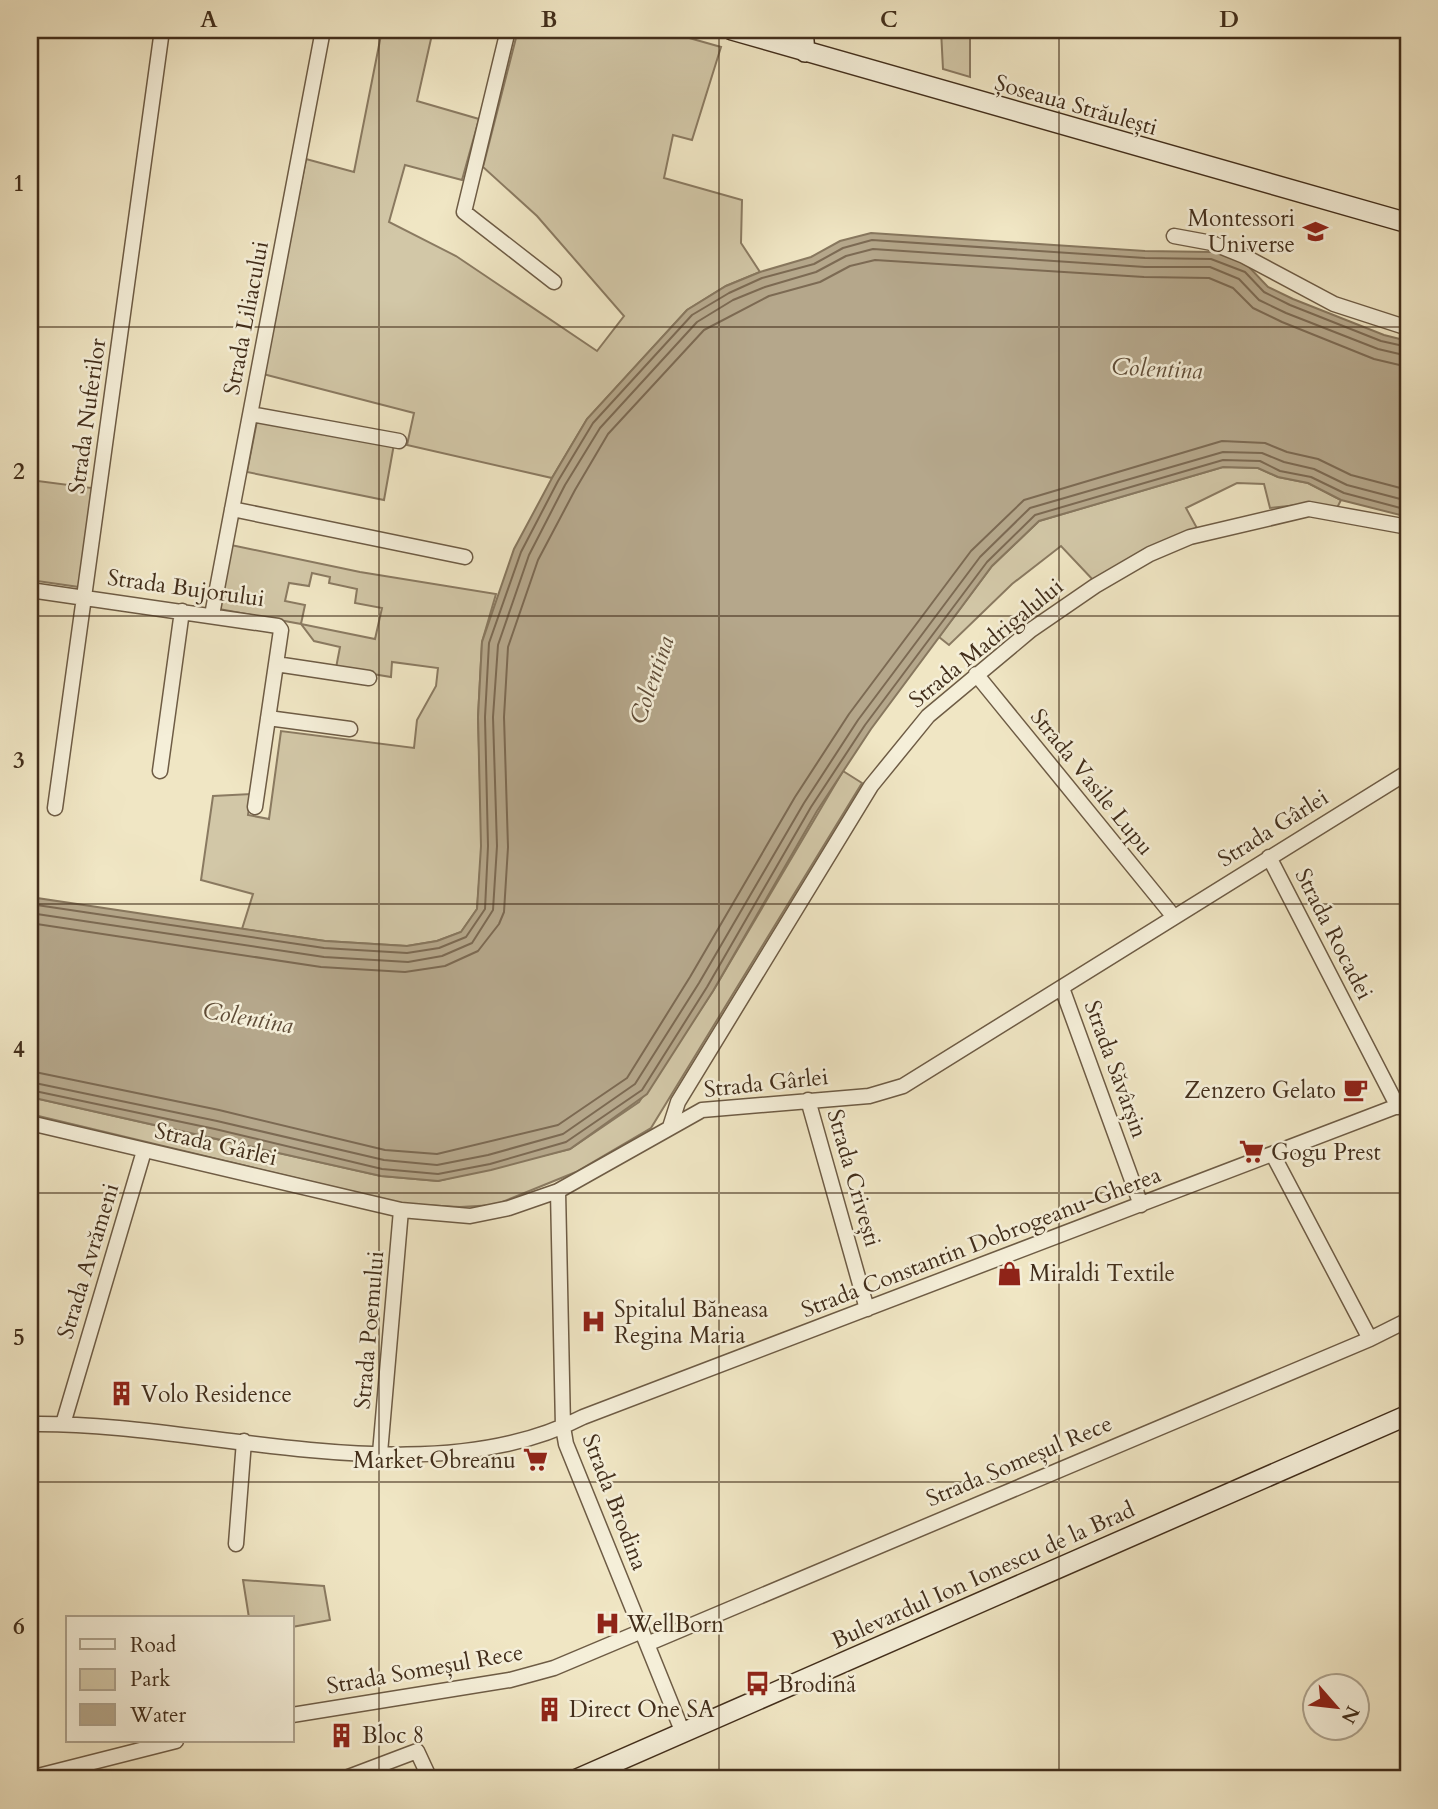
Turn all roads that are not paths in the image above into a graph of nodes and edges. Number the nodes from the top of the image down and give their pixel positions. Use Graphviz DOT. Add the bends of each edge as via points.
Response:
graph roads {
  1 [pos="162,30"];
  2 [pos="323,30"];
  3 [pos="508,30"];
  4 [pos="733,30"];
  5 [pos="803,30"];
  6 [pos="805,52"];
  7 [pos="1408,223"];
  8 [pos="1174,236"];
  9 [pos="554,282"];
  10 [pos="1408,328"];
  11 [pos="251,414"];
  12 [pos="399,441"];
  13 [pos="232,509"];
  14 [pos="1408,527"];
  15 [pos="466,557"];
  16 [pos="30,590"];
  17 [pos="86,597"];
  18 [pos="182,611"];
  19 [pos="212,615"];
  20 [pos="276,664"];
  21 [pos="976,674"];
  22 [pos="369,678"];
  23 [pos="268,718"];
  24 [pos="350,729"];
  25 [pos="160,771"];
  26 [pos="1408,772"];
  27 [pos="255,807"];
  28 [pos="55,808"];
  29 [pos="1269,857"];
  30 [pos="1174,917"];
  31 [pos="1062,988"];
  32 [pos="808,1100"];
  33 [pos="1403,1104"];
  34 [pos="30,1123"];
  35 [pos="670,1126"];
  36 [pos="144,1151"];
  37 [pos="1273,1155"];
  38 [pos="558,1191"];
  39 [pos="1141,1205"];
  40 [pos="401,1210"];
  41 [pos="867,1309"];
  42 [pos="1408,1320"];
  43 [pos="1370,1339"];
  44 [pos="1408,1415"];
  45 [pos="30,1424"];
  46 [pos="63,1424"];
  47 [pos="563,1427"];
  48 [pos="244,1441"];
  49 [pos="380,1453"];
  50 [pos="236,1544"];
  51 [pos="644,1637"];
  52 [pos="294,1715"];
  53 [pos="683,1733"];
  54 [pos="172,1742"];
  55 [pos="30,1778"];
  56 [pos="343,1779"];
  57 [pos="430,1779"];
  58 [pos="577,1779"];
  1 -- 17 [label="street, Strada Nuferilor"];
  2 -- 11 [label="street, Strada Liliacului"];
  3 -- 9 [label="street" via="464,212"];
  4 -- 6 [label="main road, Șoseaua Străulești"];
  5 -- 6 [label="main road"];
  6 -- 7 [label="main road, Șoseaua Străulești"];
  8 -- 10 [label="street" via="1212,243 1334,304"];
  11 -- 12 [label="street"];
  11 -- 13 [label="street, Strada Liliacului"];
  13 -- 15 [label="street"];
  13 -- 19 [label="street, Strada Liliacului"];
  14 -- 21 [label="street, Strada Madrigalului" via="1309,509 1190,537 1095,586"];
  16 -- 17 [label="street, Strada Bujorului"];
  17 -- 18 [label="street, Strada Bujorului"];
  17 -- 28 [label="street, Strada Nuferilor"];
  18 -- 19 [label="street, Strada Bujorului"];
  18 -- 25 [label="street"];
  19 -- 20 [label="street, Strada Bujorului" via="278,626"];
  20 -- 22 [label="street"];
  20 -- 23 [label="street, Strada Bujorului"];
  21 -- 30 [label="street, Strada Vasile Lupu"];
  21 -- 35 [label="street, Strada Madrigalului" via="911,735 850,816 678,1102"];
  23 -- 24 [label="street"];
  23 -- 27 [label="street, Strada Bujorului"];
  26 -- 29 [label="street, Strada Gârlei"];
  29 -- 30 [label="street, Strada Gârlei"];
  29 -- 33 [label="street, Strada Rocadei"];
  30 -- 31 [label="street, Strada Gârlei"];
  31 -- 32 [label="street, Strada Gârlei" via="903,1086 869,1096"];
  31 -- 39 [label="street, Strada Săvârșin"];
  32 -- 35 [label="street, Strada Gârlei" via="702,1110"];
  32 -- 41 [label="street, Strada Crivești"];
  33 -- 37 [label="street, Strada Constantin Dobrogeanu-Gherea"];
  34 -- 36 [label="street, Strada Gârlei"];
  35 -- 38 [label="street, Strada Gârlei"];
  36 -- 40 [label="street, Strada Gârlei"];
  36 -- 46 [label="street, Strada Avrămeni"];
  37 -- 39 [label="street, Strada Constantin Dobrogeanu-Gherea"];
  37 -- 43 [label="street"];
  38 -- 40 [label="street, Strada Gârlei" via="509,1209 470,1216"];
  38 -- 47 [label="street, Strada Brodina"];
  39 -- 41 [label="street, Strada Constantin Dobrogeanu-Gherea"];
  40 -- 49 [label="street, Strada Poemului"];
  41 -- 47 [label="street, Strada Constantin Dobrogeanu-Gherea"];
  42 -- 43 [label="street, Strada Someșul Rece"];
  43 -- 51 [label="street, Strada Someșul Rece"];
  44 -- 53 [label="main road, Bulevardul Ion Ionescu de la Brad"];
  45 -- 46 [label="street, Strada Constantin Dobrogeanu-Gherea"];
  46 -- 48 [label="street, Strada Constantin Dobrogeanu-Gherea"];
  47 -- 49 [label="street, Strada Constantin Dobrogeanu-Gherea" via="480,1450"];
  47 -- 51 [label="street, Strada Brodina" via="577,1474"];
  48 -- 49 [label="street, Strada Constantin Dobrogeanu-Gherea"];
  48 -- 50 [label="street"];
  51 -- 52 [label="street, Strada Someșul Rece" via="510,1680"];
  51 -- 53 [label="street, Strada Brodina"];
  53 -- 58 [label="main road, Bulevardul Ion Ionescu de la Brad"];
  54 -- 55 [label="street"];
  56 -- 57 [label="street" via="417,1751"];
}
